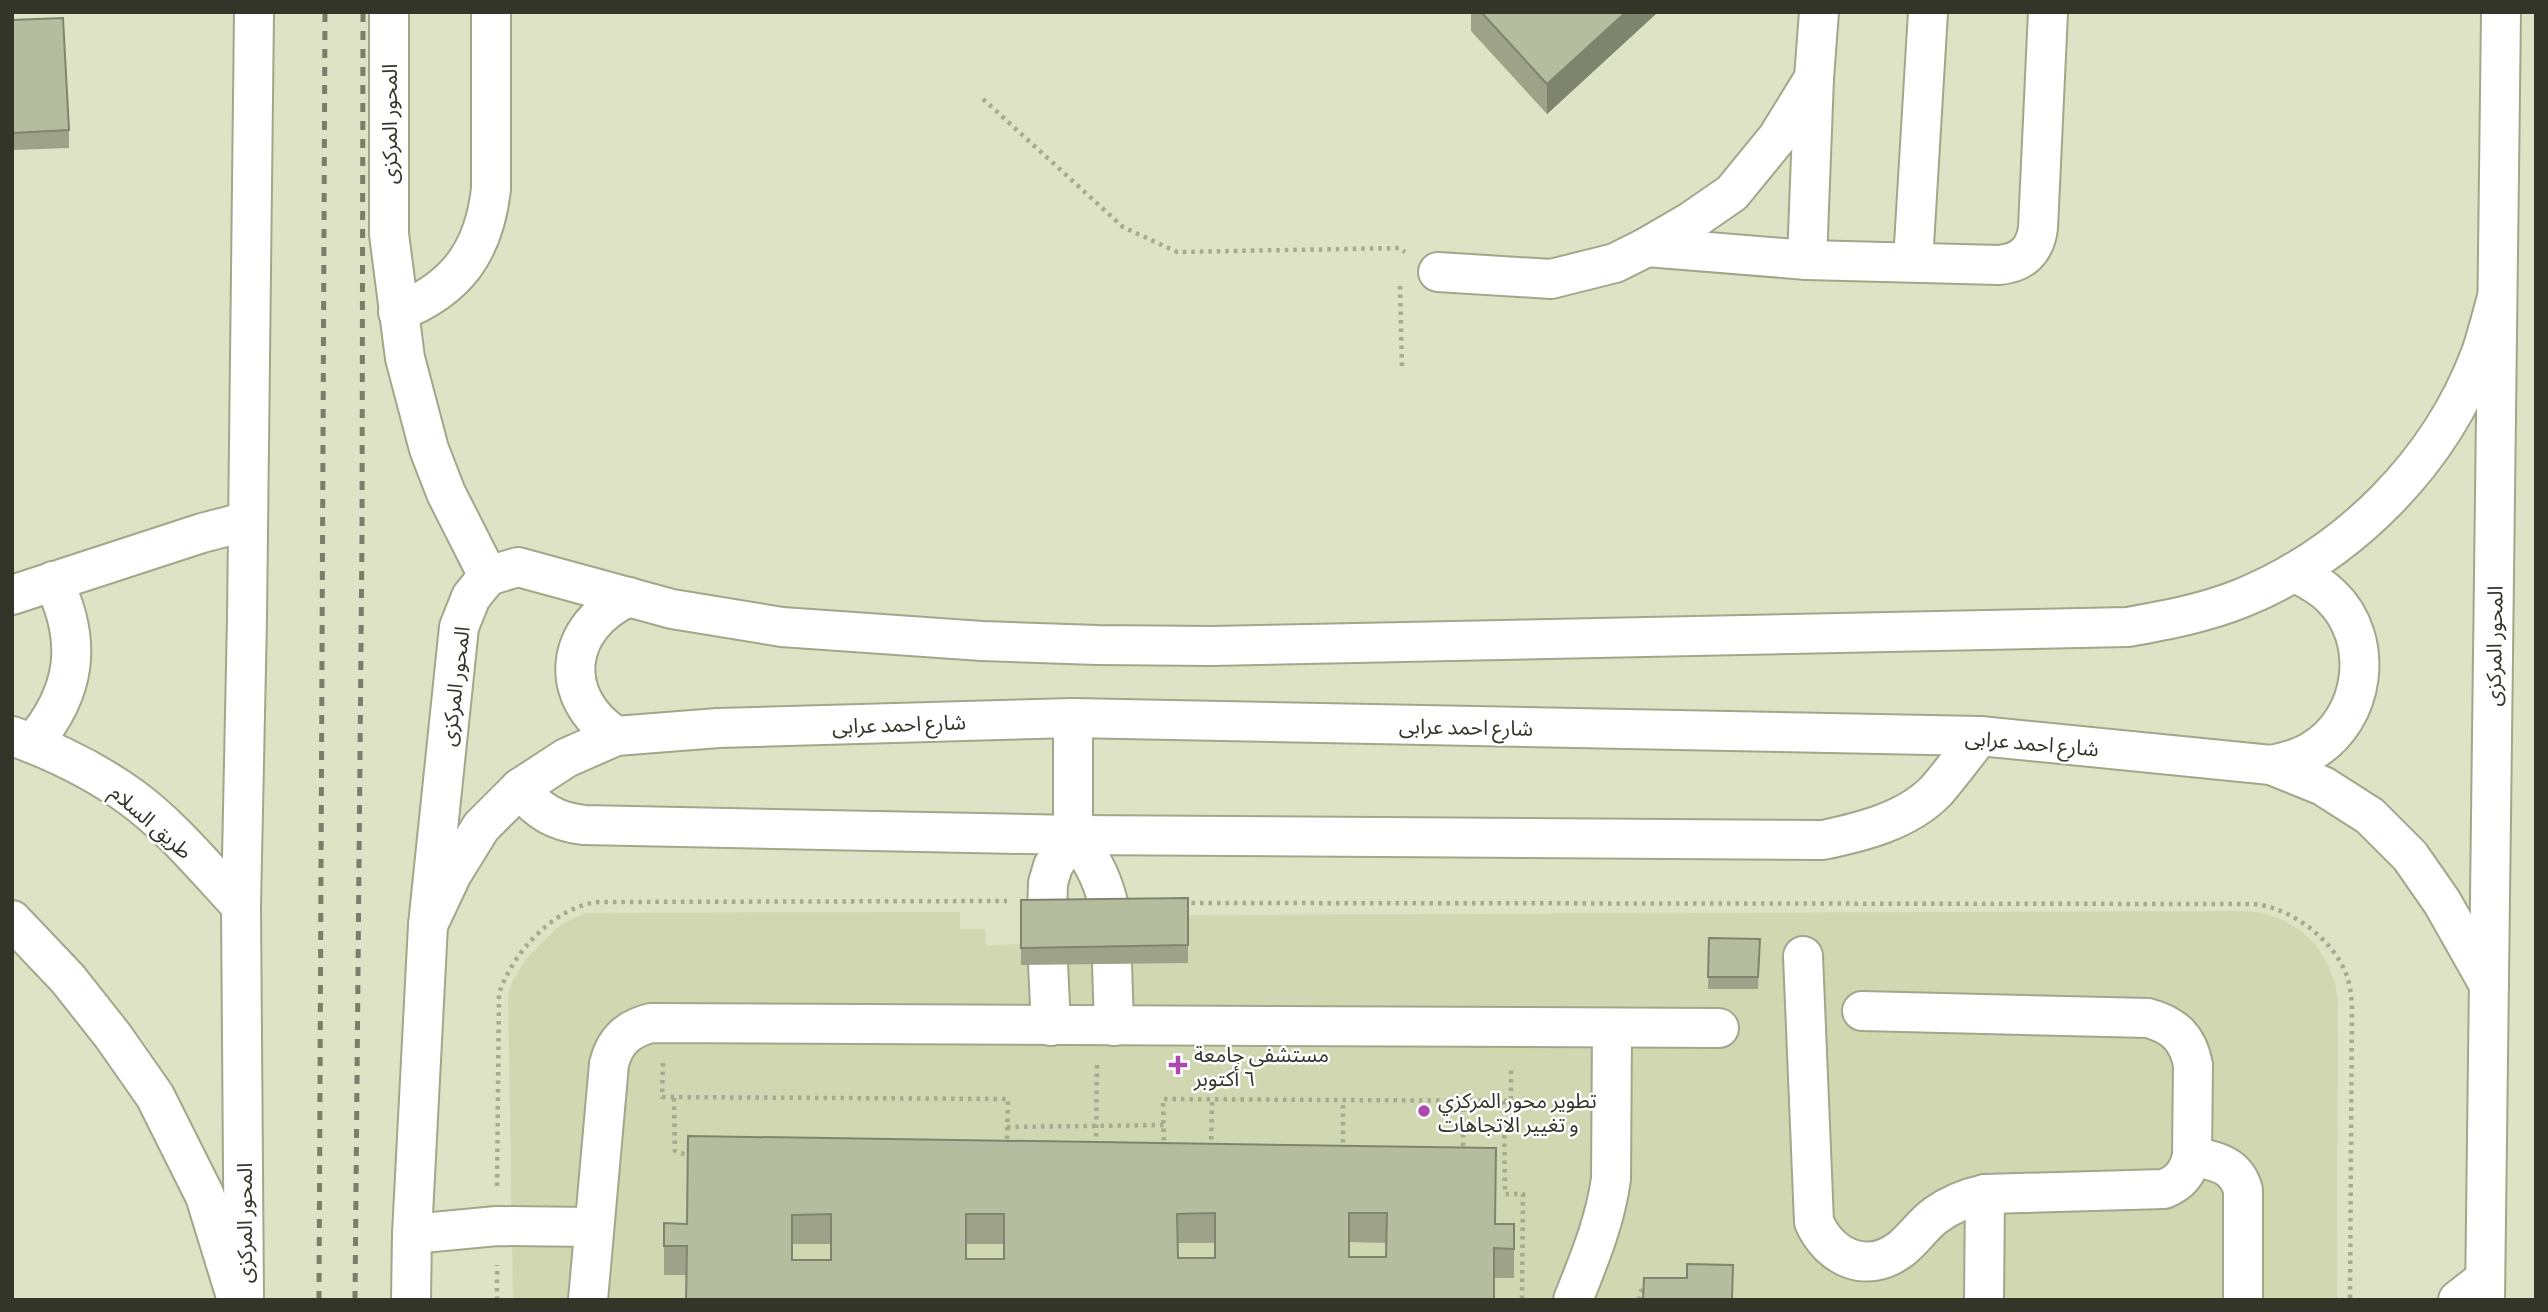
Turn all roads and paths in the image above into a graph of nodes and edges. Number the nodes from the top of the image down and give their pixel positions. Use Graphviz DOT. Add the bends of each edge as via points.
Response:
graph roads {
  1 [pos="254,12"];
  2 [pos="388,12"];
  3 [pos="491,12"];
  4 [pos="1819,12"];
  5 [pos="1928,12"];
  6 [pos="2048,12"];
  7 [pos="2501,12"];
  8 [pos="1814,78"];
  9 [pos="983,99"];
  10 [pos="1647,247"];
  11 [pos="1399,248"];
  12 [pos="1807,260"];
  13 [pos="1399,261"];
  14 [pos="1913,262"];
  15 [pos="1438,272"];
  16 [pos="1400,275"];
  17 [pos="2497,297"];
  18 [pos="398,312"];
  19 [pos="1402,369"];
  20 [pos="248,521"];
  21 [pos="2294,572"];
  22 [pos="488,576"];
  23 [pos="53,581"];
  24 [pos="12,595"];
  25 [pos="629,597"];
  26 [pos="1073,718"];
  27 [pos="616,736"];
  28 [pos="1980,736"];
  29 [pos="22,739"];
  30 [pos="2271,765"];
  31 [pos="520,788"];
  32 [pos="1073,835"];
  33 [pos="1178,903"];
  34 [pos="241,906"];
  35 [pos="1111,916"];
  36 [pos="1047,917"];
  37 [pos="12,920"];
  38 [pos="428,925"];
  39 [pos="1803,956"];
  40 [pos="1048,964"];
  41 [pos="1112,964"];
  42 [pos="2489,985"];
  43 [pos="1862,1011"];
  44 [pos="1051,1026"];
  45 [pos="1106,1026"];
  46 [pos="1511,1028"];
  47 [pos="1719,1028"];
  48 [pos="1612,1029"];
  49 [pos="1212,1100"];
  50 [pos="1343,1100"];
  51 [pos="1463,1100"];
  52 [pos="1504,1101"];
  53 [pos="1164,1125"];
  54 [pos="1096,1126"];
  55 [pos="1007,1127"];
  56 [pos="1007,1150"];
  57 [pos="1164,1150"];
  58 [pos="1211,1151"];
  59 [pos="1343,1152"];
  60 [pos="1096,1153"];
  61 [pos="1463,1154"];
  62 [pos="702,1157"];
  63 [pos="2192,1157"];
  64 [pos="1985,1194"];
  65 [pos="594,1227"];
  66 [pos="412,1234"];
  67 [pos="1659,1290"];
  68 [pos="2476,1293"];
  69 [pos="237,1300"];
  70 [pos="244,1300"];
  71 [pos="411,1300"];
  72 [pos="588,1300"];
  73 [pos="1522,1300"];
  74 [pos="1573,1300"];
  75 [pos="1639,1300"];
  76 [pos="1984,1300"];
  77 [pos="2242,1300"];
  78 [pos="2350,1300"];
  1 -- 20 [label="main road, المحور المركزى"];
  2 -- 18 [label="main road, المحور المركزى" via="389,234"];
  3 -- 18 [label="main road" via="491,189 482,235 457,275 420,303"];
  4 -- 8 [label="main road"];
  5 -- 14 [label="main road"];
  6 -- 14 [label="main road" via="2038,228 2031,250 2012,264"];
  7 -- 17 [label="main road, المحور المركزى"];
  8 -- 10 [label="main road" via="1777,138 1732,193"];
  8 -- 12 [label="main road"];
  9 -- 11 [label="path" via="1124,228 1177,252"];
  10 -- 12 [label="main road"];
  10 -- 15 [label="main road" via="1615,263 1551,279"];
  11 -- 13 [label="path"];
  11 -- 15 [label="path"];
  12 -- 14 [label="main road"];
  16 -- 19 [label="path"];
  17 -- 21 [label="main road" via="2480,354 2456,407 2424,456 2378,509"];
  17 -- 42 [label="main road, المحور المركزى"];
  18 -- 22 [label="main road, المحور المركزى" via="429,449 465,535"];
  20 -- 23 [label="main road"];
  20 -- 34 [label="main road, المحور المركزى"];
  21 -- 25 [label="main road" via="2242,598 2197,613 2128,627 1225,646 982,641 782,627"];
  21 -- 30 [label="main road" via="2323,589 2345,613 2360,656 2359,678 2354,699 2330,737 2303,755"];
  22 -- 25 [label="main road" via="518,567"];
  22 -- 38 [label="main road, المحور المركزى" via="471,597 459,627"];
  23 -- 24 [label="main road"];
  23 -- 29 [label="main road" via="70,622 67,687 47,726"];
  25 -- 27 [label="main road" via="593,622 579,645 575,663 576,681 589,713"];
  26 -- 27 [label="main road, شارع احمد عرابى" via="718,727"];
  26 -- 28 [label="main road, شارع احمد عرابى"];
  26 -- 32 [label="main road"];
  27 -- 31 [label="main road, شارع احمد عرابى" via="566,758"];
  28 -- 30 [label="main road, شارع احمد عرابى"];
  28 -- 32 [label="main road" via="1934,793 1911,810 1857,833 1823,840"];
  29 -- 34 [label="main road, طريق السلام" via="84,767 132,798"];
  30 -- 42 [label="main road, شارع احمد عرابى" via="2323,786 2370,816 2410,856"];
  31 -- 32 [label="main road" via="541,811 584,825"];
  31 -- 38 [label="main road, شارع احمد عرابى" via="481,827"];
  32 -- 35 [label="main road" via="1096,866"];
  32 -- 36 [label="main road" via="1053,866"];
  33 -- 78 [label="path" via="2274,907 2331,950 2350,989"];
  34 -- 70 [label="main road, المحور المركزى"];
  37 -- 69 [label="main road" via="68,979 155,1096 205,1196"];
  38 -- 66 [label="main road, المحور المركزى"];
  39 -- 64 [label="main road" via="1812,1206 1820,1236 1843,1256 1874,1261 1902,1248 1944,1209"];
  40 -- 44 [label="main road"];
  41 -- 45 [label="main road"];
  42 -- 68 [label="main road, المحور المركزى"];
  43 -- 63 [label="main road" via="2162,1022 2184,1038 2193,1065"];
  44 -- 45 [label="main road"];
  44 -- 65 [label="main road" via="639,1026 618,1041 609,1064"];
  45 -- 46 [label="main road"];
  45 -- 54 [label="path"];
  46 -- 48 [label="main road"];
  46 -- 52 [label="path" via="1511,1101"];
  47 -- 48 [label="main road"];
  48 -- 74 [label="main road" via="1611,1179 1598,1237"];
  49 -- 50 [label="path"];
  49 -- 53 [label="path" via="1163,1099"];
  49 -- 58 [label="path"];
  50 -- 51 [label="path"];
  50 -- 59 [label="path"];
  51 -- 52 [label="path"];
  51 -- 61 [label="path"];
  52 -- 73 [label="path" via="1505,1194 1523,1194"];
  53 -- 54 [label="path"];
  53 -- 57 [label="path"];
  54 -- 55 [label="path"];
  54 -- 60 [label="path"];
  55 -- 56 [label="path"];
  55 -- 62 [label="path" via="1008,1099 674,1098 675,1151"];
  63 -- 64 [label="main road" via="2183,1177 2164,1189"];
  63 -- 77 [label="main road" via="2224,1164 2240,1179"];
  64 -- 76 [label="main road"];
  65 -- 66 [label="main road" via="497,1226"];
  65 -- 72 [label="main road"];
  66 -- 71 [label="main road, المحور المركزى"];
  67 -- 75 [label="path" via="1642,1290"];
}
